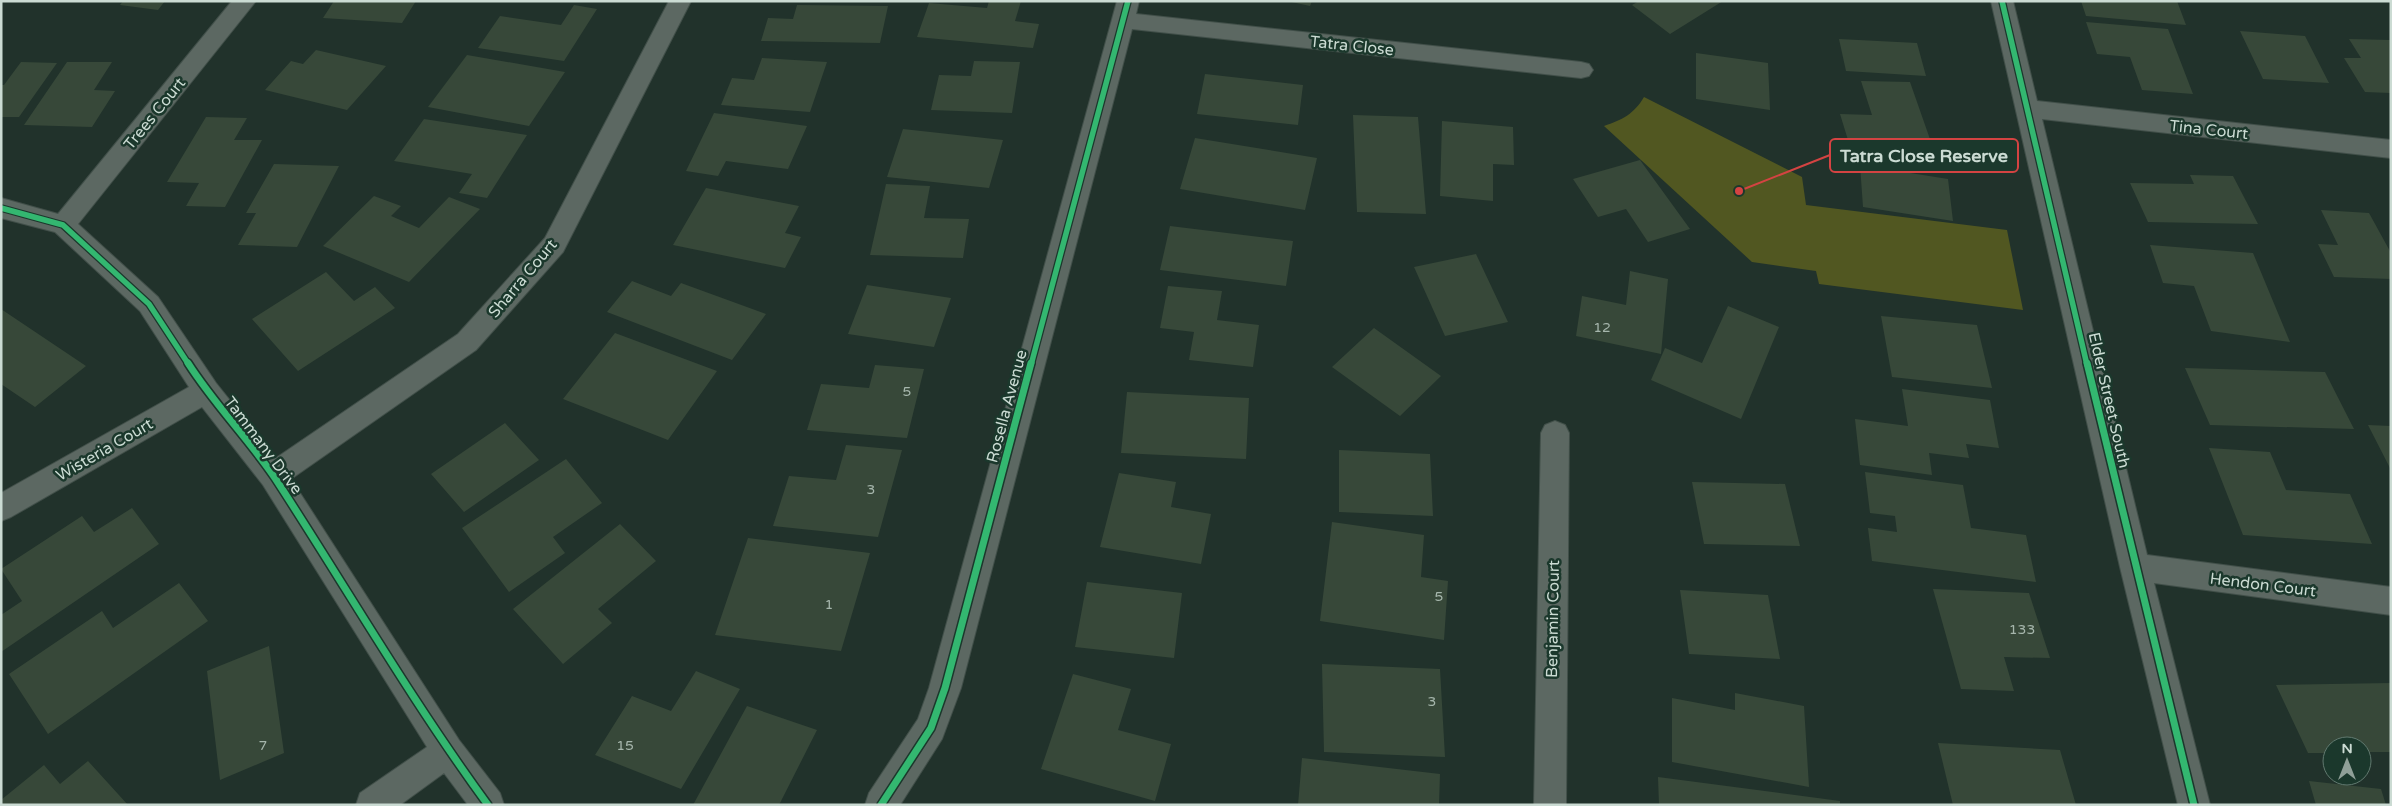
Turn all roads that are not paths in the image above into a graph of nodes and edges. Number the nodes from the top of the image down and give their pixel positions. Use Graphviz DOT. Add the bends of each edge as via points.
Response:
graph roads {
  1 [pos="245,1"];
  2 [pos="680,1"];
  3 [pos="2002,1"];
  4 [pos="1126,11"];
  5 [pos="1581,70"];
  6 [pos="2028,109"];
  7 [pos="2391,149"];
  8 [pos="1,208"];
  9 [pos="64,224"];
  10 [pos="206,391"];
  11 [pos="1555,433"];
  12 [pos="273,476"];
  13 [pos="1,508"];
  14 [pos="2135,567"];
  15 [pos="2391,601"];
  16 [pos="448,751"];
  17 [pos="372,805"];
  18 [pos="488,805"];
  19 [pos="881,805"];
  20 [pos="1550,805"];
  21 [pos="2194,805"];
  1 -- 9 [label="street, Trees Court"];
  2 -- 12 [label="street, Sharra Court" via="554,245 467,342"];
  3 -- 6 [label="street, Elder Street South"];
  4 -- 5 [label="street, Tatra Close"];
  4 -- 19 [label="street, Rosella Avenue" via="945,688 931,728"];
  6 -- 7 [label="street, Tina Court"];
  6 -- 14 [label="street, Elder Street South"];
  8 -- 9 [label="street, Tammany Drive"];
  9 -- 10 [label="street, Tammany Drive" via="149,304"];
  10 -- 12 [label="street, Tammany Drive"];
  10 -- 13 [label="street, Wisteria Court"];
  11 -- 20 [label="street, Benjamin Court"];
  12 -- 16 [label="street, Tammany Drive"];
  14 -- 15 [label="street, Hendon Court"];
  14 -- 21 [label="street, Elder Street South"];
  16 -- 17 [label="street"];
  16 -- 18 [label="street, Tammany Drive"];
}
